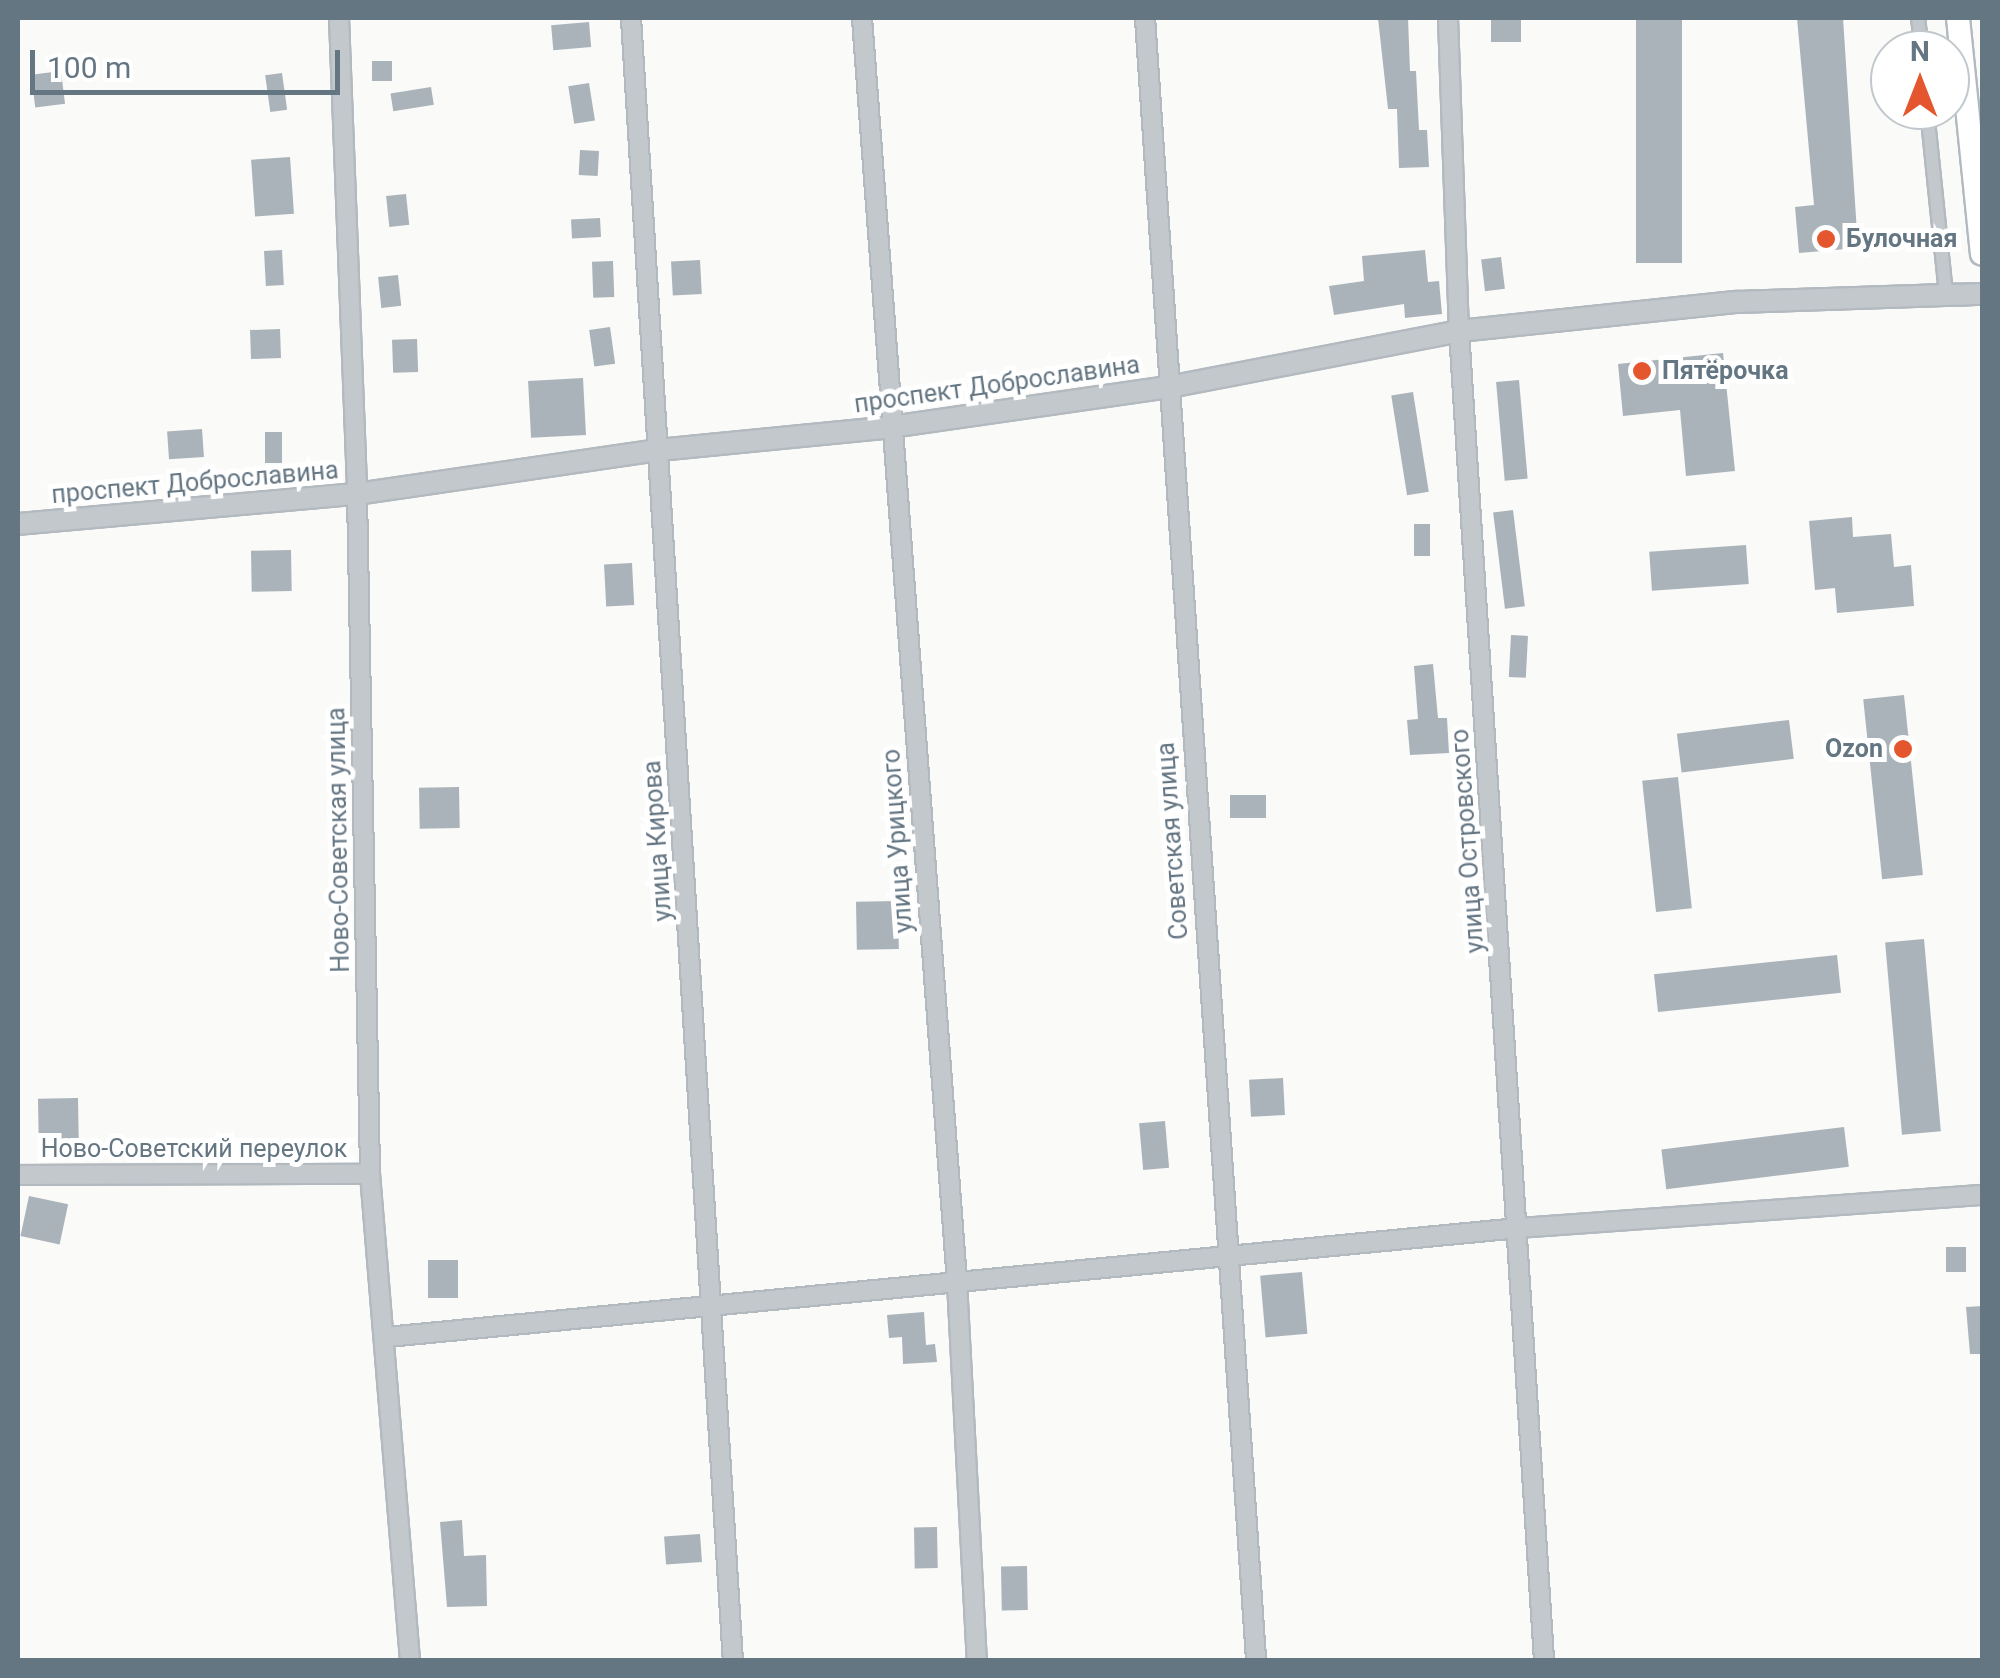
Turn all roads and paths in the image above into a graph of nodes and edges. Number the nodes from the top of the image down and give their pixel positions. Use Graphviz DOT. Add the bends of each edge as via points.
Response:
graph roads {
  1 [pos="339,18"];
  2 [pos="630,18"];
  3 [pos="862,18"];
  4 [pos="1144,18"];
  5 [pos="1448,18"];
  6 [pos="1958,18"];
  7 [pos="1930,130"];
  8 [pos="1982,254"];
  9 [pos="1982,294"];
  10 [pos="1946,295"];
  11 [pos="1459,331"];
  12 [pos="1169,387"];
  13 [pos="891,427"];
  14 [pos="658,450"];
  15 [pos="357,494"];
  16 [pos="18,524"];
  17 [pos="370,1174"];
  18 [pos="18,1175"];
  19 [pos="1982,1195"];
  20 [pos="1520,1228"];
  21 [pos="1224,1257"];
  22 [pos="957,1282"];
  23 [pos="714,1306"];
  24 [pos="387,1337"];
  25 [pos="410,1660"];
  26 [pos="733,1660"];
  27 [pos="978,1660"];
  28 [pos="1256,1660"];
  29 [pos="1544,1660"];
  1 -- 15 [label="street, Ново-Советская улица"];
  2 -- 14 [label="street, улица Кирова"];
  3 -- 13 [label="street, улица Урицкого"];
  4 -- 12 [label="street, Советская улица"];
  5 -- 11 [label="street, улица Островского"];
  6 -- 8 [label="main road"];
  7 -- 10 [label="street"];
  9 -- 10 [label="street, проспект Доброславина"];
  10 -- 11 [label="street, проспект Доброславина" via="1737,302"];
  11 -- 12 [label="street, проспект Доброславина"];
  11 -- 20 [label="street, улица Островского"];
  12 -- 13 [label="street, проспект Доброславина"];
  12 -- 21 [label="street, Советская улица"];
  13 -- 14 [label="street, проспект Доброславина"];
  13 -- 22 [label="street, улица Урицкого"];
  14 -- 15 [label="street, проспект Доброславина"];
  14 -- 23 [label="street, улица Кирова"];
  15 -- 16 [label="street, проспект Доброславина"];
  15 -- 17 [label="street, Ново-Советская улица"];
  17 -- 18 [label="street, Ново-Советский переулок"];
  17 -- 24 [label="street, Ново-Советская улица"];
  19 -- 20 [label="street"];
  20 -- 21 [label="street"];
  20 -- 29 [label="street, улица Островского"];
  21 -- 22 [label="street"];
  21 -- 28 [label="street, Советская улица"];
  22 -- 23 [label="street"];
  22 -- 27 [label="street, улица Урицкого"];
  23 -- 24 [label="street"];
  23 -- 26 [label="street, улица Кирова"];
  24 -- 25 [label="street, Ново-Советская улица"];
}
